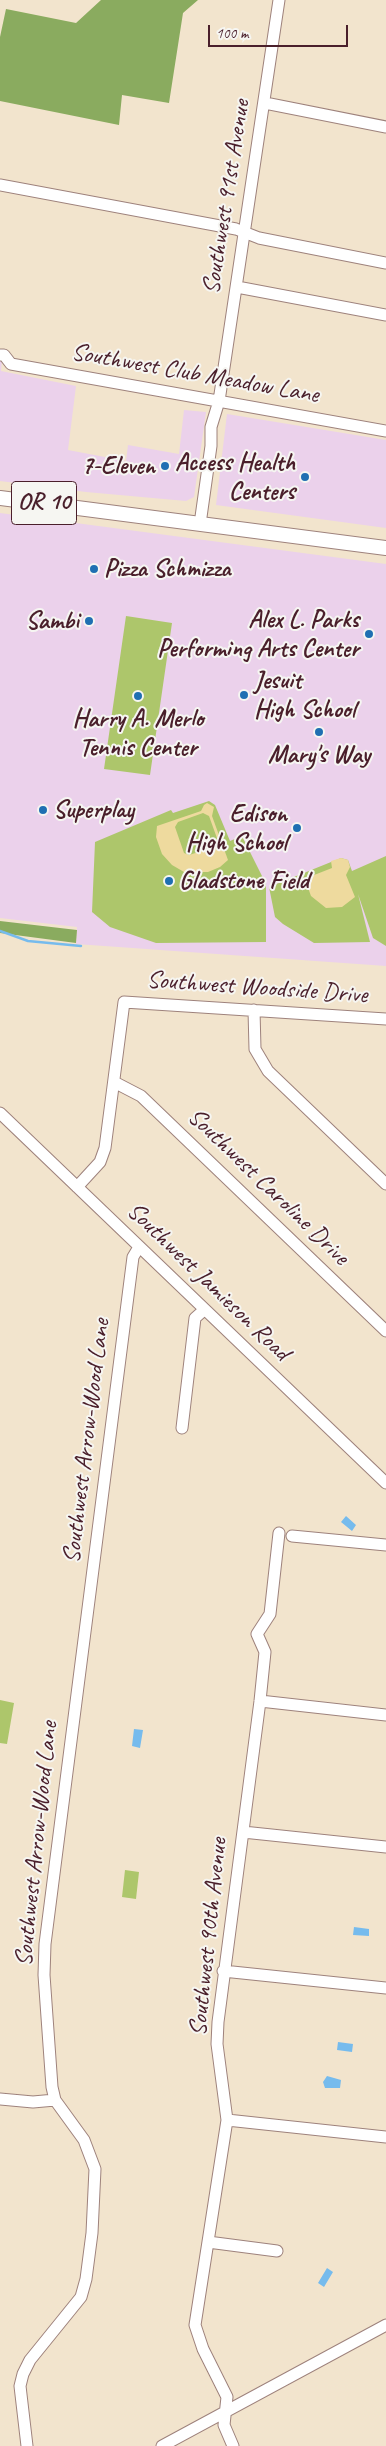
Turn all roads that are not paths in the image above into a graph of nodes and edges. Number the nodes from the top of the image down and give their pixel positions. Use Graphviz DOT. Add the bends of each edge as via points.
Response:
graph roads {
  1 [pos="279,0"];
  2 [pos="265,103"];
  3 [pos="386,127"];
  4 [pos="0,185"];
  5 [pos="245,233"];
  6 [pos="386,263"];
  7 [pos="237,287"];
  8 [pos="386,315"];
  9 [pos="0,355"];
  10 [pos="219,402"];
  11 [pos="386,431"];
  12 [pos="0,498"];
  13 [pos="200,524"];
  14 [pos="386,548"];
  15 [pos="254,1010"];
  16 [pos="386,1019"];
  17 [pos="114,1082"];
  18 [pos="0,1113"];
  19 [pos="386,1184"];
  20 [pos="77,1187"];
  21 [pos="139,1248"];
  22 [pos="204,1310"];
  23 [pos="386,1331"];
  24 [pos="182,1428"];
  25 [pos="386,1483"];
  26 [pos="279,1533"];
  27 [pos="292,1536"];
  28 [pos="386,1545"];
  29 [pos="260,1701"];
  30 [pos="386,1715"];
  31 [pos="243,1832"];
  32 [pos="386,1846"];
  33 [pos="223,1971"];
  34 [pos="386,1988"];
  35 [pos="0,2099"];
  36 [pos="55,2100"];
  37 [pos="227,2120"];
  38 [pos="386,2137"];
  39 [pos="208,2242"];
  40 [pos="277,2251"];
  41 [pos="386,2325"];
  42 [pos="226,2412"];
  43 [pos="27,2446"];
  44 [pos="162,2446"];
  45 [pos="233,2446"];
  1 -- 2 [label="street, Southwest 91st Avenue"];
  2 -- 3 [label="street"];
  2 -- 5 [label="street, Southwest 91st Avenue"];
  4 -- 5 [label="street"];
  5 -- 6 [label="street"];
  5 -- 7 [label="street, Southwest 91st Avenue"];
  7 -- 8 [label="street"];
  7 -- 10 [label="street, Southwest 91st Avenue"];
  9 -- 10 [label="street, Southwest Club Meadow Lane" via="11,364"];
  10 -- 11 [label="street, Southwest Club Meadow Lane"];
  10 -- 13 [label="street, Southwest 91st Avenue" via="219,430 211,446"];
  12 -- 13 [label="main road, OR 10"];
  13 -- 14 [label="main road, OR 10"];
  15 -- 16 [label="street, Southwest Woodside Drive"];
  15 -- 17 [label="street, Southwest Woodside Drive" via="124,1002"];
  15 -- 19 [label="street" via="255,1049 268,1071"];
  17 -- 20 [label="street" via="105,1148 100,1162"];
  17 -- 23 [label="street, Southwest Caroline Drive" via="141,1096"];
  18 -- 20 [label="street, Southwest Jamieson Road"];
  20 -- 21 [label="street, Southwest Jamieson Road"];
  21 -- 22 [label="street, Southwest Jamieson Road"];
  21 -- 36 [label="street, Southwest Arrow-Wood Lane" via="134,1257 44,1944"];
  22 -- 24 [label="street" via="195,1318"];
  22 -- 25 [label="street, Southwest Jamieson Road"];
  26 -- 29 [label="street, Southwest 90th Avenue" via="270,1614 257,1634 265,1652"];
  27 -- 28 [label="street"];
  29 -- 30 [label="street"];
  29 -- 31 [label="street, Southwest 90th Avenue"];
  31 -- 32 [label="street"];
  31 -- 33 [label="street, Southwest 90th Avenue"];
  33 -- 34 [label="street"];
  33 -- 37 [label="street, Southwest 90th Avenue" via="218,2044"];
  35 -- 36 [label="street"];
  36 -- 43 [label="street, Southwest Arrow-Wood Lane" via="84,2140 95,2169 92,2233 81,2297 30,2360 23,2374 20,2386"];
  37 -- 38 [label="street"];
  37 -- 39 [label="street, Southwest 90th Avenue"];
  39 -- 40 [label="street"];
  39 -- 42 [label="street, Southwest 90th Avenue" via="195,2325 203,2349 227,2396"];
  41 -- 42 [label="street"];
  42 -- 44 [label="street"];
  42 -- 45 [label="street, Southwest 90th Avenue" via="224,2429"];
}
